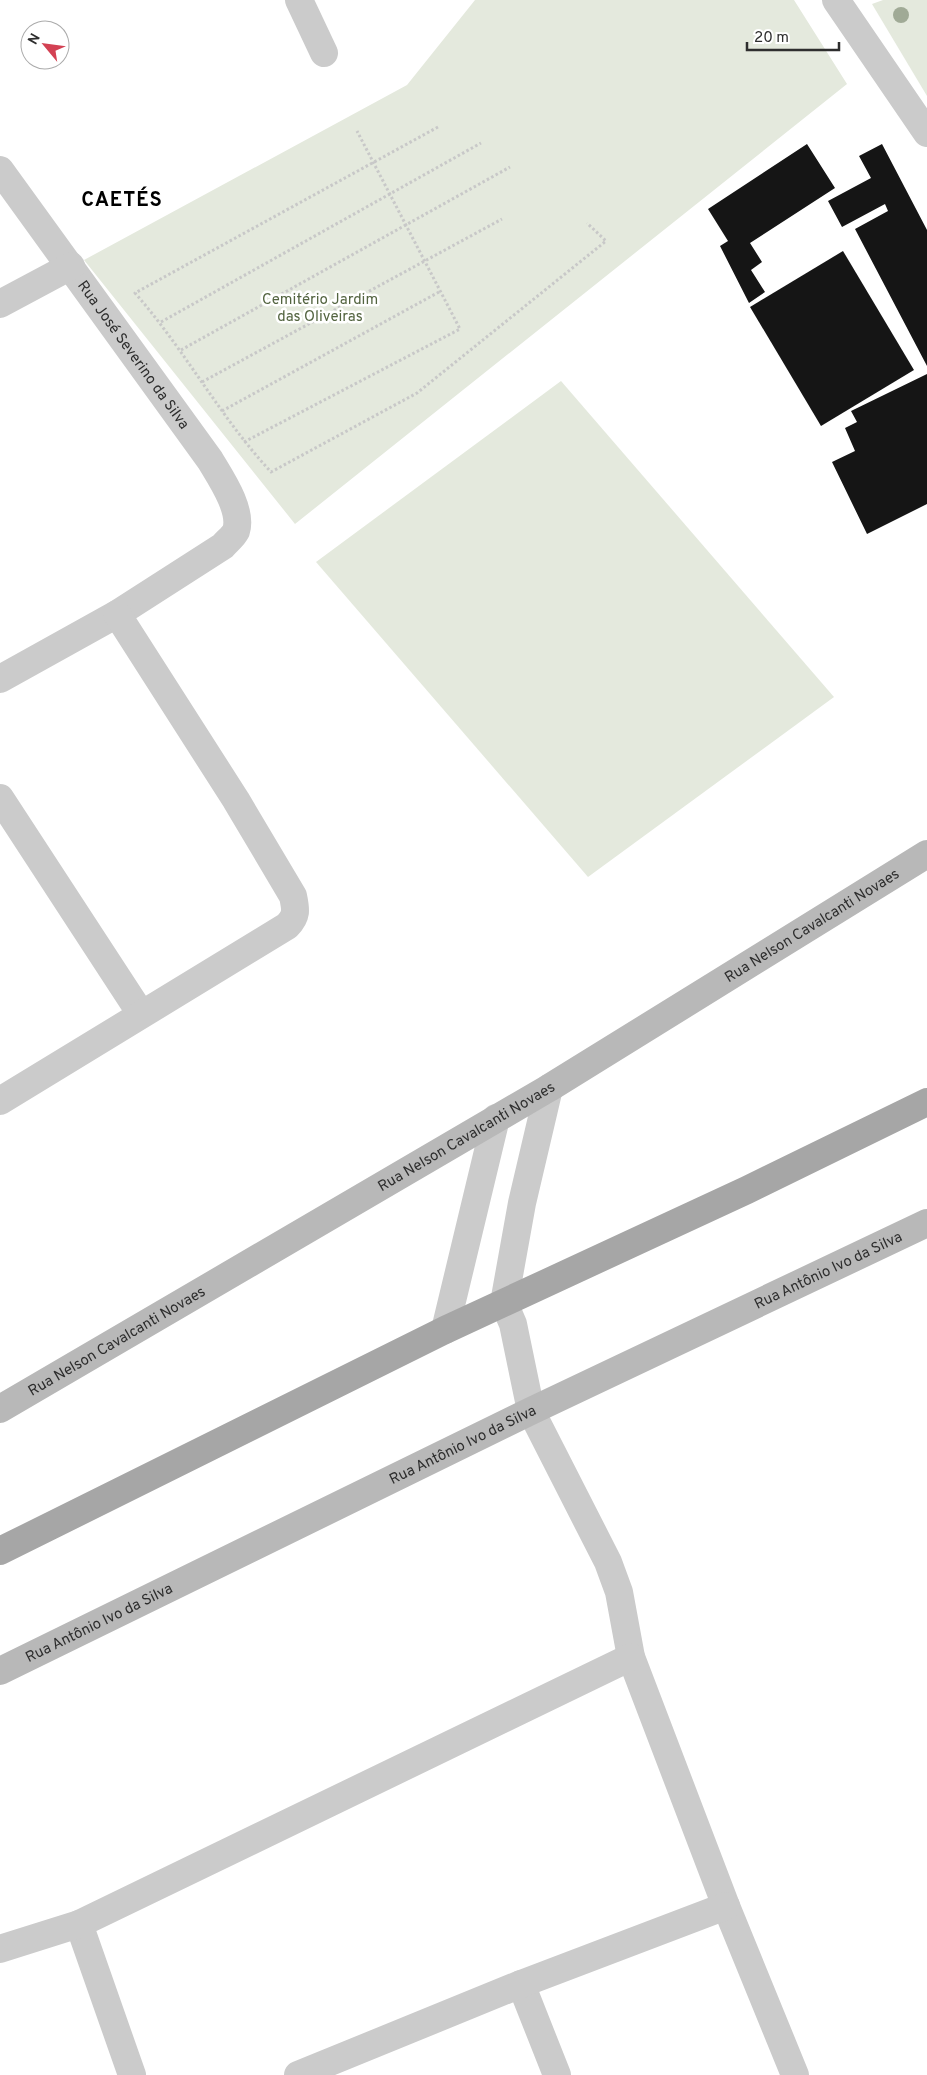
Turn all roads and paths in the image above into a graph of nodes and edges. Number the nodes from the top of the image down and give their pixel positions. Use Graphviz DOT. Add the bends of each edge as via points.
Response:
graph roads {
  1 [pos="299,0"];
  2 [pos="836,0"];
  3 [pos="324,53"];
  4 [pos="438,127"];
  5 [pos="357,130"];
  6 [pos="927,133"];
  7 [pos="481,143"];
  8 [pos="373,162"];
  9 [pos="510,167"];
  10 [pos="0,170"];
  11 [pos="390,195"];
  12 [pos="502,219"];
  13 [pos="587,223"];
  14 [pos="405,226"];
  15 [pos="423,260"];
  16 [pos="71,266"];
  17 [pos="439,292"];
  18 [pos="0,304"];
  19 [pos="161,322"];
  20 [pos="182,350"];
  21 [pos="202,382"];
  22 [pos="222,411"];
  23 [pos="244,442"];
  24 [pos="117,614"];
  25 [pos="0,679"];
  26 [pos="0,798"];
  27 [pos="927,854"];
  28 [pos="141,1014"];
  29 [pos="549,1088"];
  30 [pos="0,1101"];
  31 [pos="927,1102"];
  32 [pos="496,1118"];
  33 [pos="927,1222"];
  34 [pos="504,1303"];
  35 [pos="445,1330"];
  36 [pos="0,1409"];
  37 [pos="532,1411"];
  38 [pos="0,1551"];
  39 [pos="631,1657"];
  40 [pos="0,1671"];
  41 [pos="726,1906"];
  42 [pos="79,1924"];
  43 [pos="0,1950"];
  44 [pos="521,1984"];
  45 [pos="331,2069"];
  46 [pos="132,2075"];
  47 [pos="298,2075"];
  48 [pos="557,2075"];
  49 [pos="795,2075"];
  1 -- 3 [label="street"];
  2 -- 6 [label="street"];
  4 -- 8 [label="path"];
  5 -- 8 [label="path"];
  7 -- 11 [label="path"];
  8 -- 11 [label="path"];
  8 -- 19 [label="path" via="135,293"];
  9 -- 14 [label="path"];
  10 -- 16 [label="street, Rua José Severino da Silva"];
  11 -- 14 [label="path"];
  11 -- 19 [label="path"];
  12 -- 15 [label="path"];
  13 -- 23 [label="path" via="606,241 417,392 272,472"];
  14 -- 15 [label="path"];
  14 -- 20 [label="path"];
  15 -- 17 [label="path"];
  15 -- 21 [label="path"];
  16 -- 18 [label="street"];
  16 -- 24 [label="street, Rua José Severino da Silva" via="224,482 237,522 232,537 223,546"];
  17 -- 22 [label="path"];
  17 -- 23 [label="path" via="460,329"];
  19 -- 20 [label="path"];
  20 -- 21 [label="path"];
  21 -- 22 [label="path"];
  22 -- 23 [label="path"];
  24 -- 25 [label="street"];
  24 -- 28 [label="street" via="236,800 293,896 296,910 287,926"];
  26 -- 28 [label="street"];
  27 -- 29 [label="street, Rua Nelson Cavalcanti Novaes"];
  28 -- 30 [label="street"];
  29 -- 32 [label="street, Rua Nelson Cavalcanti Novaes"];
  29 -- 34 [label="street" via="522,1203"];
  31 -- 34 [label="main road"];
  32 -- 35 [label="street"];
  32 -- 36 [label="street, Rua Nelson Cavalcanti Novaes"];
  33 -- 37 [label="street, Rua Antônio Ivo da Silva"];
  34 -- 35 [label="main road"];
  34 -- 37 [label="street" via="513,1324"];
  35 -- 38 [label="main road"];
  37 -- 39 [label="street" via="608,1562 619,1592"];
  37 -- 40 [label="street, Rua Antônio Ivo da Silva"];
  39 -- 41 [label="street"];
  39 -- 42 [label="street"];
  41 -- 44 [label="street"];
  41 -- 49 [label="street"];
  42 -- 43 [label="street"];
  42 -- 46 [label="street"];
  44 -- 45 [label="street"];
  44 -- 48 [label="street"];
  45 -- 47 [label="street"];
}
